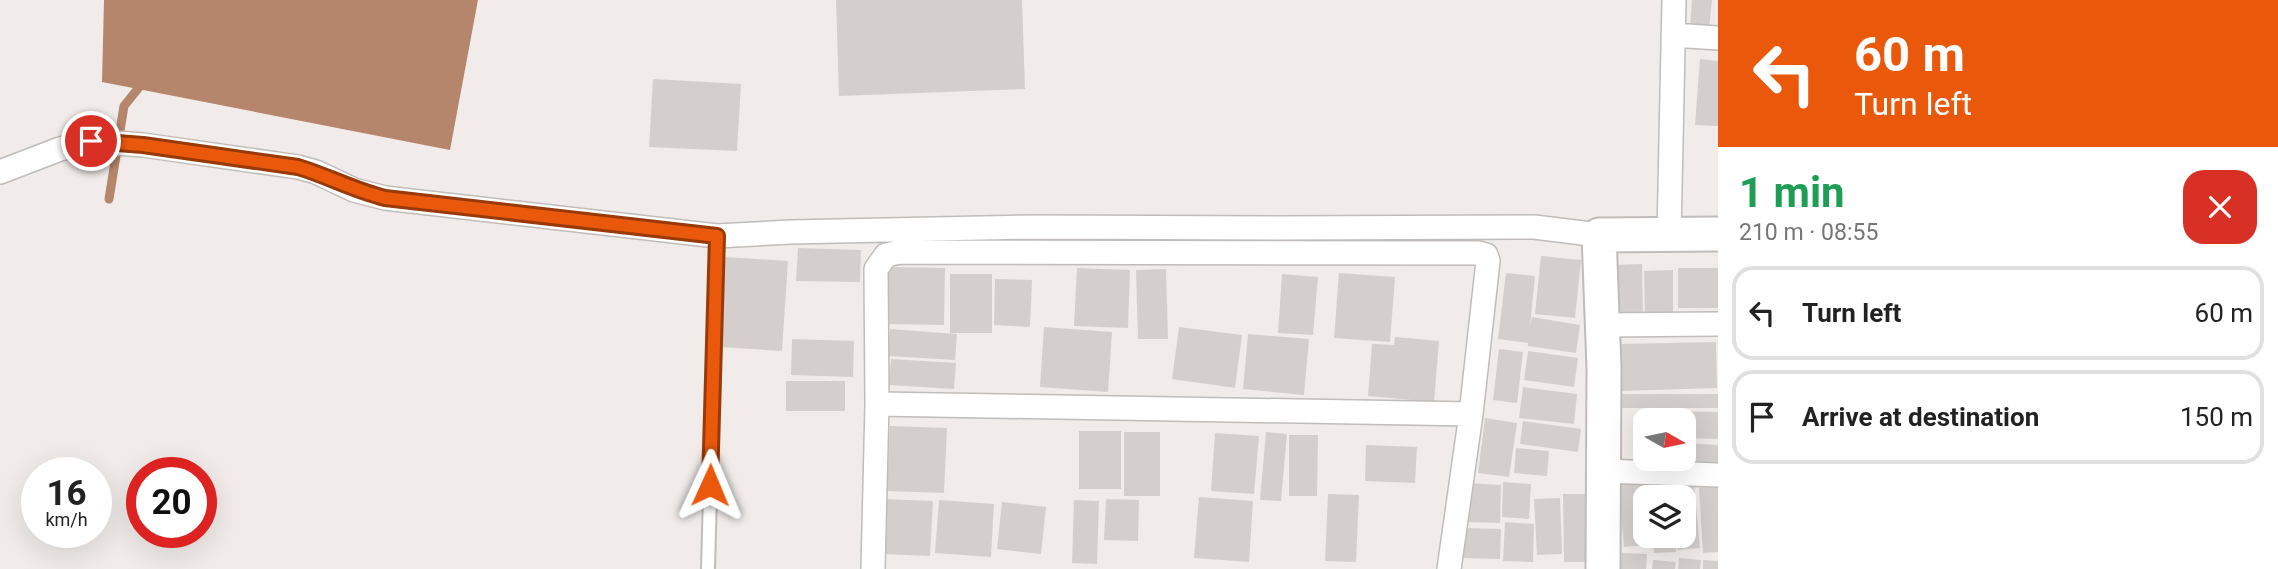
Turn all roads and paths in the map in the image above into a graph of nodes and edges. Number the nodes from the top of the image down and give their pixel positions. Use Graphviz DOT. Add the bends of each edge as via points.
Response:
graph roads {
  1 [pos="1674,0"];
  2 [pos="1672,35"];
  3 [pos="1718,38"];
  4 [pos="0,172"];
  5 [pos="1718,234"];
  6 [pos="1599,235"];
  7 [pos="1669,235"];
  8 [pos="717,236"];
  9 [pos="1718,324"];
  10 [pos="1602,325"];
  11 [pos="877,404"];
  12 [pos="1471,414"];
  13 [pos="1604,471"];
  14 [pos="1718,475"];
  15 [pos="708,569"];
  16 [pos="873,569"];
  17 [pos="1449,569"];
  18 [pos="1603,569"];
  1 -- 2 [label="street"];
  2 -- 3 [label="street"];
  2 -- 7 [label="street"];
  4 -- 8 [label="street" via="91,141 143,145 298,167 385,198"];
  5 -- 7 [label="street"];
  6 -- 7 [label="street"];
  6 -- 8 [label="street" via="1523,227 1034,227"];
  6 -- 10 [label="street"];
  8 -- 15 [label="lane"];
  9 -- 10 [label="street"];
  10 -- 13 [label="street"];
  11 -- 12 [label="street"];
  11 -- 12 [label="street" via="876,269 886,255 1479,253 1488,261"];
  11 -- 16 [label="street"];
  12 -- 17 [label="street"];
  13 -- 14 [label="street"];
  13 -- 18 [label="street"];
}
